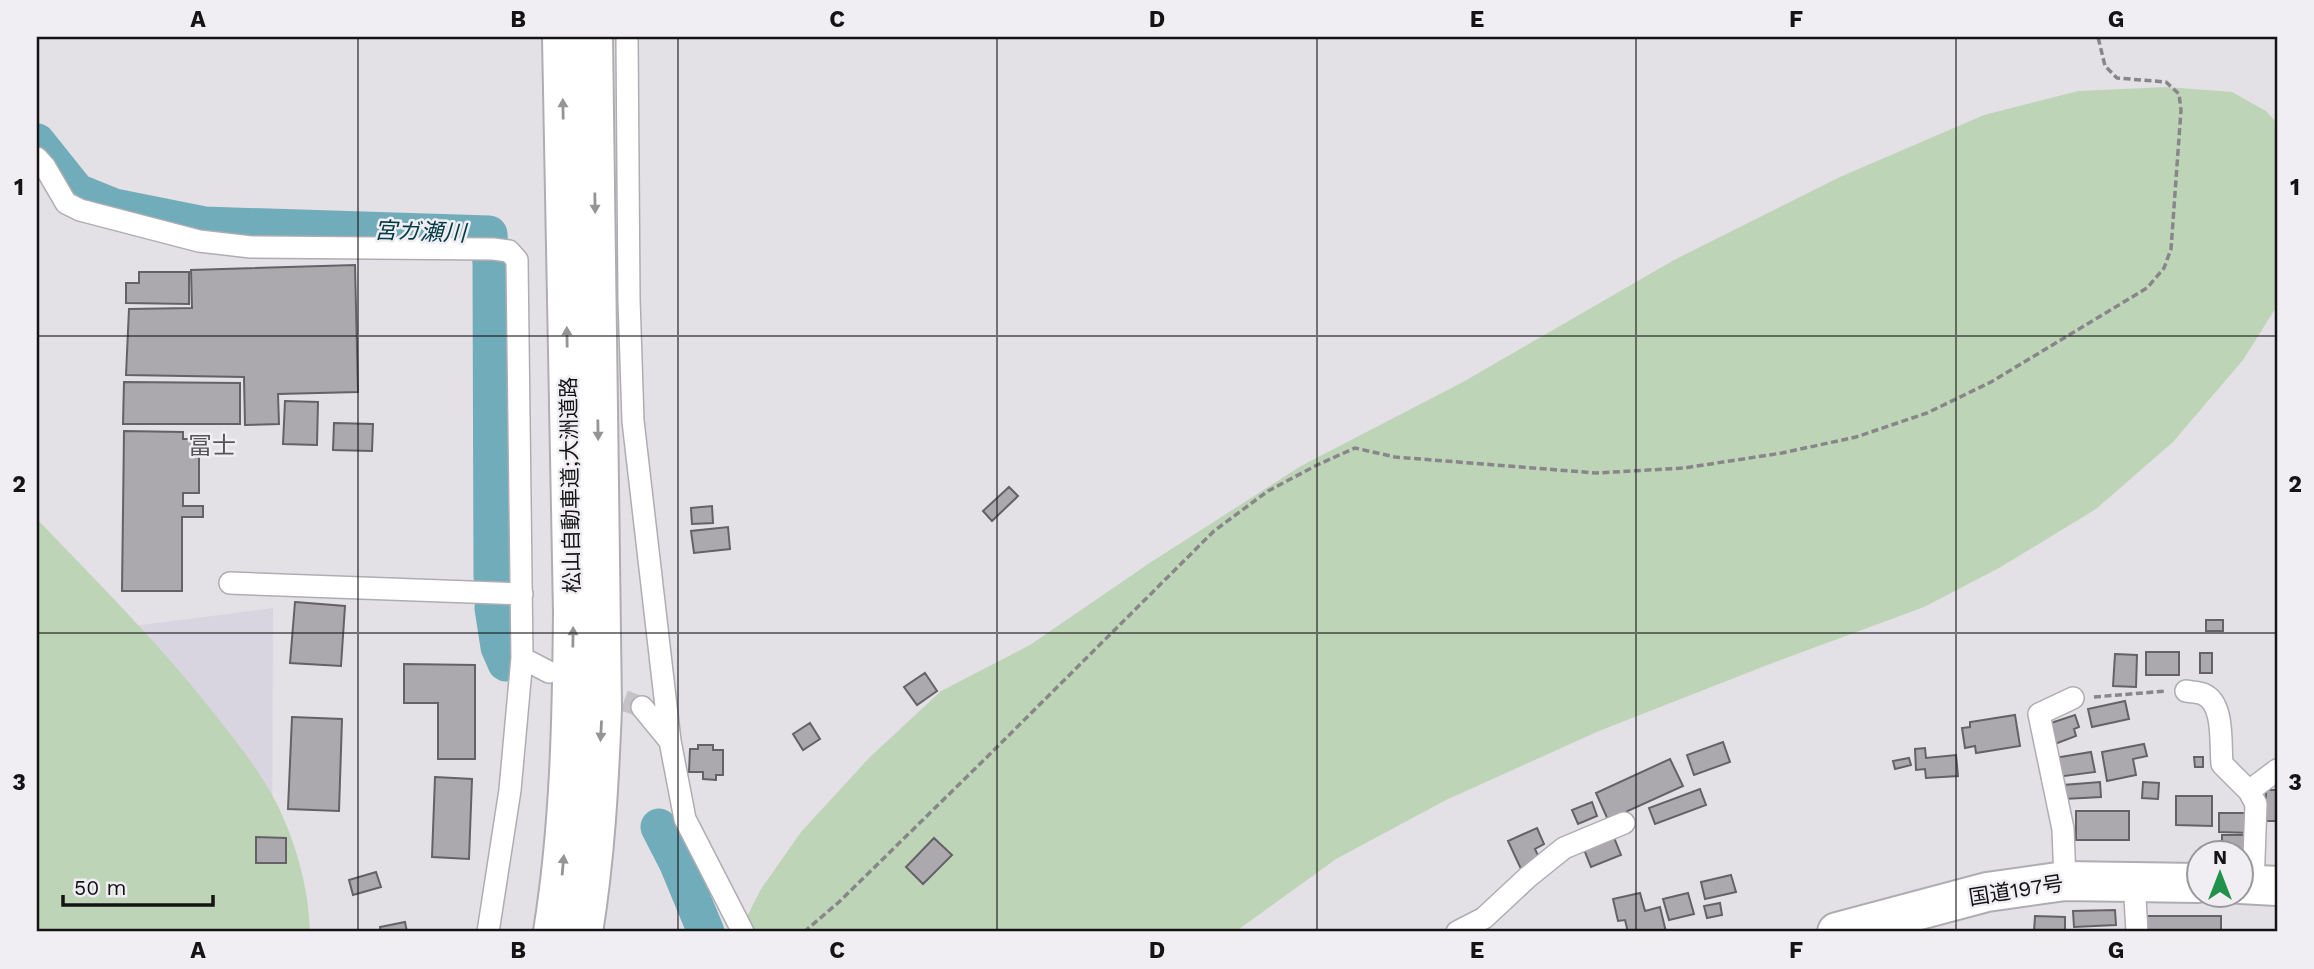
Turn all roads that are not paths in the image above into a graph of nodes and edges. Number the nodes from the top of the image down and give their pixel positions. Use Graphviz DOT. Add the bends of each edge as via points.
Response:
graph roads {
  1 [pos="562,37"];
  2 [pos="593,37"];
  3 [pos="627,37"];
  4 [pos="37,158"];
  5 [pos="230,583"];
  6 [pos="522,594"];
  7 [pos="522,659"];
  8 [pos="549,673"];
  9 [pos="2186,691"];
  10 [pos="2073,698"];
  11 [pos="642,707"];
  12 [pos="670,741"];
  13 [pos="2277,770"];
  14 [pos="2249,791"];
  15 [pos="1624,823"];
  16 [pos="2065,881"];
  17 [pos="2134,881"];
  18 [pos="2184,883"];
  19 [pos="2257,885"];
  20 [pos="1851,931"];
  21 [pos="488,932"];
  22 [pos="554,932"];
  23 [pos="583,932"];
  24 [pos="743,932"];
  25 [pos="1457,932"];
  26 [pos="2137,932"];
  22 -- 1 [label="highway, 松山自動車道;大洲道路, one-way" via="568,808 573,613"];
  2 -- 23 [label="highway, 松山自動車道;大洲道路, one-way" via="602,708 598,810"];
  3 -- 12 [label="street" via="633,421"];
  4 -- 6 [label="street" via="66,203 198,241 251,247 509,251 517,260"];
  5 -- 6 [label="street"];
  6 -- 7 [label="street"];
  7 -- 8 [label="street"];
  7 -- 21 [label="street" via="510,790"];
  9 -- 14 [label="street" via="2213,701 2221,764"];
  10 -- 16 [label="street" via="2039,714 2063,829"];
  11 -- 12 [label="street"];
  12 -- 24 [label="street" via="685,819"];
  13 -- 14 [label="street"];
  14 -- 19 [label="street" via="2256,804"];
  15 -- 25 [label="street" via="1564,848 1484,918"];
  16 -- 17 [label="highway, 国道197号"];
  16 -- 20 [label="highway, 国道197号" via="1987,892"];
  17 -- 18 [label="highway, 国道197号"];
  17 -- 26 [label="street"];
}
